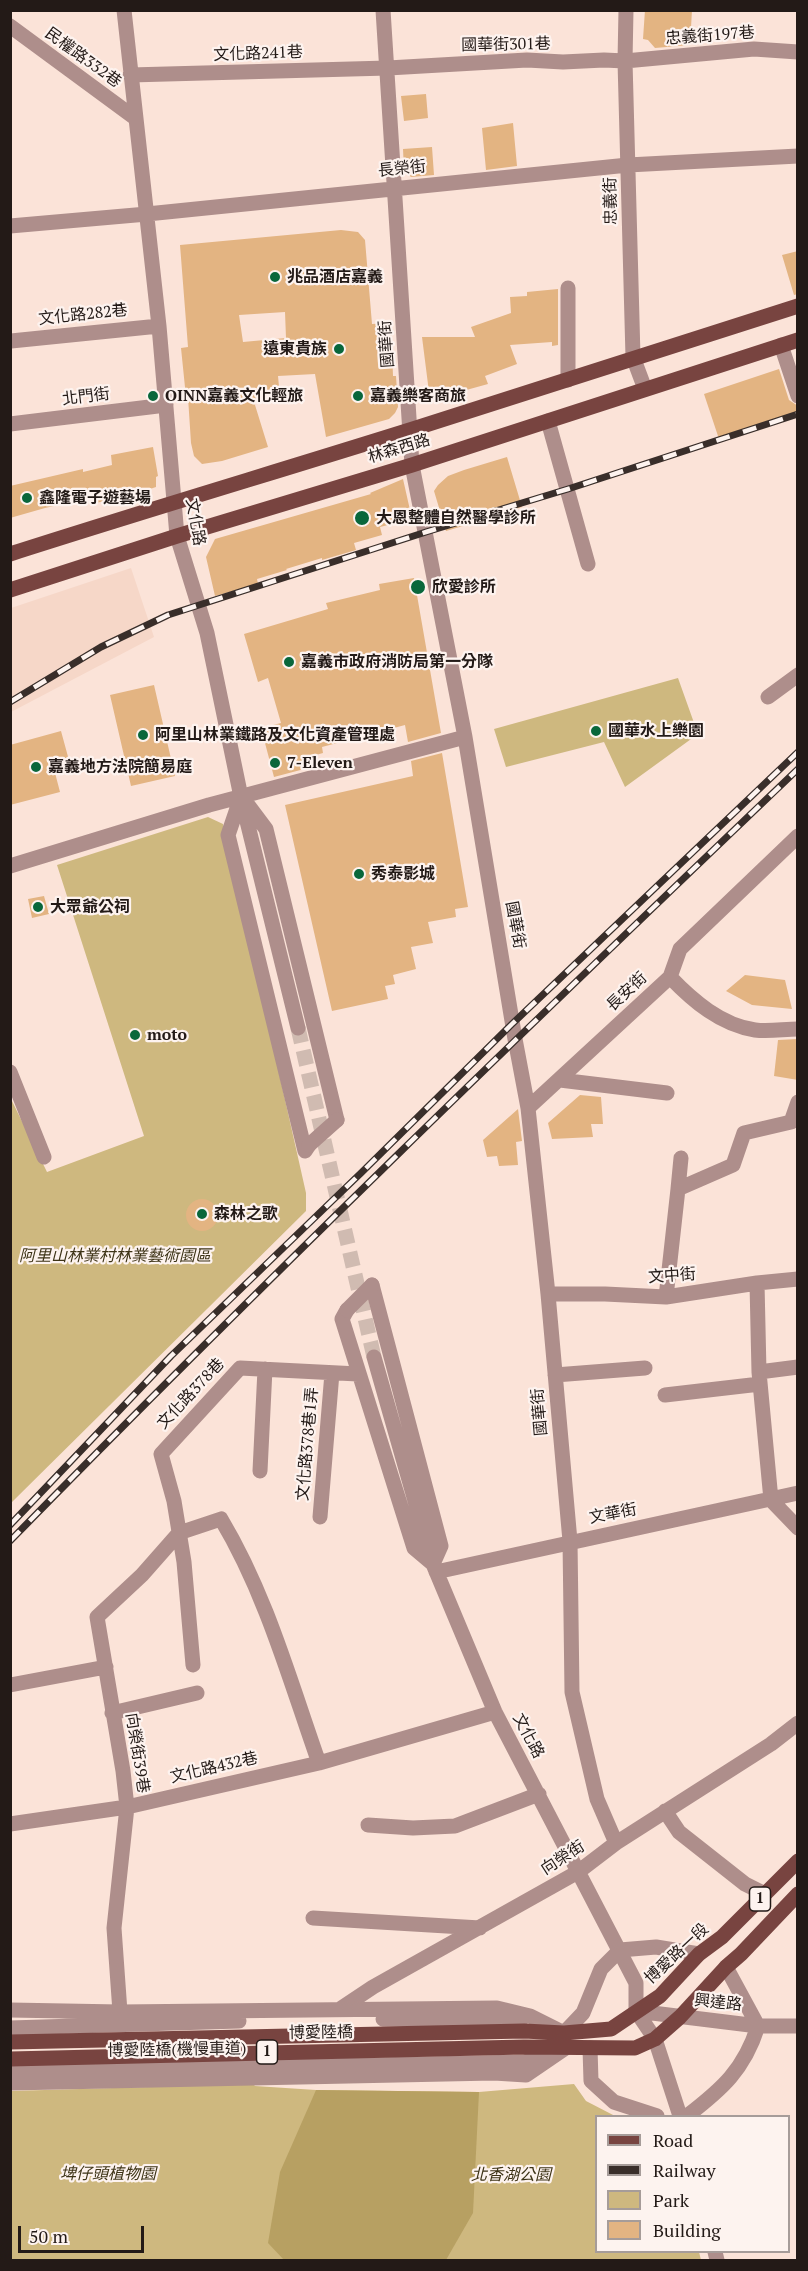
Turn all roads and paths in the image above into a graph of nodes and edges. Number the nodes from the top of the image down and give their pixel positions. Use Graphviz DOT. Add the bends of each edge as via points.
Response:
graph roads {
  1 [pos="124,10"];
  2 [pos="383,10"];
  3 [pos="626,10"];
  4 [pos="10,26"];
  5 [pos="798,52"];
  6 [pos="625,61"];
  7 [pos="388,68"];
  8 [pos="130,75"];
  9 [pos="135,118"];
  10 [pos="798,156"];
  11 [pos="628,165"];
  12 [pos="394,188"];
  13 [pos="147,214"];
  14 [pos="10,226"];
  15 [pos="568,288"];
  16 [pos="798,306"];
  17 [pos="159,326"];
  18 [pos="798,340"];
  19 [pos="11,341"];
  20 [pos="781,345"];
  21 [pos="633,357"];
  22 [pos="568,380"];
  23 [pos="645,389"];
  24 [pos="798,396"];
  25 [pos="166,405"];
  26 [pos="548,421"];
  27 [pos="10,424"];
  28 [pos="411,430"];
  29 [pos="412,465"];
  30 [pos="172,502"];
  31 [pos="177,536"];
  32 [pos="10,554"];
  33 [pos="588,564"];
  34 [pos="10,590"];
  35 [pos="798,675"];
  36 [pos="768,697"];
  37 [pos="465,737"];
  38 [pos="241,796"];
  39 [pos="798,837"];
  40 [pos="10,866"];
  41 [pos="670,977"];
  42 [pos="298,1028"];
  43 [pos="798,1029"];
  44 [pos="560,1080"];
  45 [pos="13,1081"];
  46 [pos="667,1093"];
  47 [pos="798,1102"];
  48 [pos="528,1108"];
  49 [pos="794,1123"];
  50 [pos="44,1158"];
  51 [pos="681,1158"];
  52 [pos="678,1189"];
  53 [pos="798,1280"];
  54 [pos="757,1283"];
  55 [pos="549,1294"];
  56 [pos="666,1297"];
  57 [pos="374,1357"];
  58 [pos="798,1367"];
  59 [pos="645,1368"];
  60 [pos="265,1370"];
  61 [pos="332,1373"];
  62 [pos="358,1374"];
  63 [pos="555,1375"];
  64 [pos="759,1378"];
  65 [pos="666,1395"];
  66 [pos="260,1471"];
  67 [pos="798,1493"];
  68 [pos="771,1500"];
  69 [pos="320,1517"];
  70 [pos="798,1528"];
  71 [pos="179,1533"];
  72 [pos="570,1541"];
  73 [pos="434,1568"];
  74 [pos="193,1665"];
  75 [pos="106,1667"];
  76 [pos="10,1685"];
  77 [pos="197,1693"];
  78 [pos="495,1712"];
  79 [pos="112,1713"];
  80 [pos="798,1723"];
  81 [pos="319,1763"];
  82 [pos="539,1794"];
  83 [pos="127,1807"];
  84 [pos="665,1811"];
  85 [pos="10,1824"];
  86 [pos="368,1826"];
  87 [pos="616,1843"];
  88 [pos="798,1861"];
  89 [pos="578,1872"];
  90 [pos="765,1894"];
  91 [pos="798,1894"];
  92 [pos="313,1918"];
  93 [pos="480,1928"];
  94 [pos="620,1950"];
  95 [pos="699,1954"];
  96 [pos="726,1967"];
  97 [pos="10,2010"];
  98 [pos="340,2010"];
  99 [pos="636,2011"];
  100 [pos="120,2012"];
  101 [pos="680,2017"];
  102 [pos="524,2025"];
  103 [pos="758,2026"];
  104 [pos="798,2026"];
  105 [pos="10,2028"];
  106 [pos="655,2039"];
  107 [pos="565,2040"];
  108 [pos="10,2042"];
  109 [pos="590,2048"];
  110 [pos="525,2054"];
  111 [pos="10,2059"];
  112 [pos="10,2072"];
  113 [pos="10,2083"];
  114 [pos="654,2115"];
  115 [pos="680,2115"];
  116 [pos="688,2115"];
  1 -- 8 [label="street, 文化路"];
  2 -- 7 [label="street, 國華街"];
  3 -- 6 [label="street, 忠義街"];
  4 -- 9 [label="street, 民權路332巷"];
  5 -- 6 [label="street, 忠義街197巷" via="754,50"];
  6 -- 7 [label="street, 國華街301巷" via="527,60"];
  6 -- 11 [label="street, 忠義街"];
  7 -- 8 [label="street, 文化路241巷"];
  7 -- 12 [label="street, 國華街"];
  8 -- 9 [label="street, 文化路"];
  9 -- 13 [label="street, 文化路"];
  10 -- 11 [label="street, 長榮街"];
  11 -- 12 [label="street, 長榮街"];
  11 -- 21 [label="street, 忠義街"];
  12 -- 13 [label="street, 長榮街"];
  12 -- 28 [label="street, 國華街"];
  13 -- 14 [label="street, 長榮街"];
  13 -- 17 [label="street, 文化路"];
  15 -- 22 [label="street"];
  16 -- 21 [label="main road, 林森西路"];
  17 -- 19 [label="street, 文化路282巷"];
  17 -- 25 [label="street, 文化路"];
  18 -- 20 [label="main road, 林森西路"];
  20 -- 23 [label="main road, 林森西路"];
  20 -- 24 [label="street"];
  21 -- 22 [label="main road, 林森西路"];
  21 -- 23 [label="street, 忠義街"];
  22 -- 28 [label="main road, 林森西路"];
  23 -- 26 [label="main road, 林森西路"];
  25 -- 27 [label="street, 北門街"];
  25 -- 30 [label="street, 文化路"];
  26 -- 29 [label="main road, 林森西路"];
  26 -- 33 [label="street"];
  28 -- 29 [label="street, 國華街"];
  28 -- 30 [label="main road, 林森西路"];
  29 -- 31 [label="main road, 林森西路"];
  29 -- 37 [label="street, 國華街"];
  30 -- 31 [label="street, 文化路"];
  30 -- 32 [label="main road, 林森西路"];
  31 -- 34 [label="main road, 林森西路"];
  31 -- 38 [label="street, 文化路" via="207,633"];
  35 -- 36 [label="street"];
  37 -- 38 [label="street"];
  37 -- 48 [label="street, 國華街"];
  38 -- 38 [label="street, bridge" via="228,835 305,1150 337,1120 266,829"];
  38 -- 40 [label="street"];
  38 -- 42 [label="street, 文化路"];
  39 -- 41 [label="street" via="680,949"];
  41 -- 43 [label="street, 長安街" via="689,997 724,1020 756,1030"];
  41 -- 44 [label="street, 長安街"];
  44 -- 46 [label="street"];
  44 -- 48 [label="street, 長安街"];
  45 -- 50 [label="street"];
  47 -- 49 [label="street"];
  48 -- 55 [label="street, 國華街"];
  49 -- 52 [label="street" via="744,1133 733,1165"];
  51 -- 52 [label="street"];
  52 -- 56 [label="street"];
  53 -- 54 [label="street, 文中街"];
  54 -- 56 [label="street, 文中街"];
  54 -- 64 [label="street"];
  55 -- 56 [label="street, 文中街"];
  55 -- 63 [label="street, 國華街"];
  57 -- 73 [label="street, 文化路"];
  58 -- 64 [label="street"];
  59 -- 63 [label="street"];
  60 -- 61 [label="street, 文化路378巷"];
  60 -- 66 [label="street"];
  60 -- 71 [label="street, 文化路378巷" via="240,1368 160,1454"];
  61 -- 62 [label="street, 文化路378巷"];
  61 -- 69 [label="street, 文化路378巷1弄"];
  62 -- 73 [label="street" via="414,1548"];
  62 -- 73 [label="street, bridge" via="342,1319 372,1285 441,1546"];
  63 -- 72 [label="street, 國華街"];
  64 -- 65 [label="street"];
  64 -- 68 [label="street"];
  67 -- 68 [label="street, 文華街"];
  68 -- 70 [label="street"];
  68 -- 72 [label="street, 文華街"];
  71 -- 74 [label="street, 文化路378巷"];
  71 -- 75 [label="street, 向榮街39巷" via="97,1617"];
  71 -- 81 [label="street" via="221,1519 238,1546 269,1619"];
  72 -- 73 [label="street, 文華街" via="503,1558"];
  72 -- 87 [label="street, 國華街" via="572,1692 597,1799"];
  73 -- 78 [label="street, 文化路"];
  75 -- 76 [label="street"];
  75 -- 79 [label="street, 向榮街39巷"];
  77 -- 79 [label="street"];
  78 -- 81 [label="street, 文化路432巷"];
  78 -- 82 [label="street, 文化路"];
  79 -- 83 [label="street, 向榮街39巷"];
  80 -- 84 [label="street, 向榮街"];
  81 -- 83 [label="street, 文化路432巷"];
  82 -- 86 [label="street" via="454,1826"];
  82 -- 89 [label="street, 文化路"];
  83 -- 85 [label="street, 文化路432巷"];
  83 -- 100 [label="street, 向榮街39巷" via="114,1928"];
  84 -- 87 [label="street, 向榮街"];
  84 -- 90 [label="street" via="680,1832 745,1884"];
  87 -- 89 [label="street, 向榮街"];
  88 -- 90 [label="main road, 博愛路一段 / 1"];
  89 -- 93 [label="street, 向榮街"];
  89 -- 94 [label="street, 文化路"];
  90 -- 95 [label="main road, 博愛路一段 / 1"];
  91 -- 96 [label="main road, 博愛路一段 / 1"];
  92 -- 93 [label="street"];
  93 -- 98 [label="street, 向榮街" via="372,1987"];
  94 -- 95 [label="street" via="656,1947"];
  94 -- 99 [label="street, 文化路" via="636,1983"];
  94 -- 107 [label="street" via="601,1969 583,2013"];
  95 -- 99 [label="main road, 博愛路一段 / 1" via="660,1996"];
  96 -- 101 [label="main road, 博愛路一段 / 1"];
  96 -- 103 [label="street"];
  97 -- 100 [label="street"];
  98 -- 100 [label="street"];
  98 -- 107 [label="street" via="497,2008 530,2016"];
  99 -- 101 [label="street, 興達路"];
  99 -- 106 [label="street"];
  99 -- 107 [label="main road, 博愛路一段 / 1" via="611,2029"];
  101 -- 103 [label="street, 興達路"];
  101 -- 106 [label="main road, 博愛路一段 / 1"];
  102 -- 105 [label="street, 博愛陸橋(機慢車道)" via="302,2020"];
  102 -- 107 [label="main road, 博愛路一段 / 1"];
  102 -- 108 [label="main road, 博愛陸橋 / 1"];
  103 -- 104 [label="street, 興達路"];
  103 -- 116 [label="street" via="746,2056 730,2080"];
  106 -- 109 [label="main road, 博愛路一段 / 1" via="635,2048"];
  106 -- 115 [label="street"];
  107 -- 109 [label="main road, 博愛路一段 / 1"];
  107 -- 110 [label="main road, 博愛路一段 / 1"];
  107 -- 113 [label="street" via="526,2075"];
  109 -- 114 [label="street" via="591,2080 614,2102"];
  110 -- 111 [label="main road, 博愛陸橋 / 1"];
  110 -- 112 [label="street, 博愛陸橋(機慢車道)"];
}
